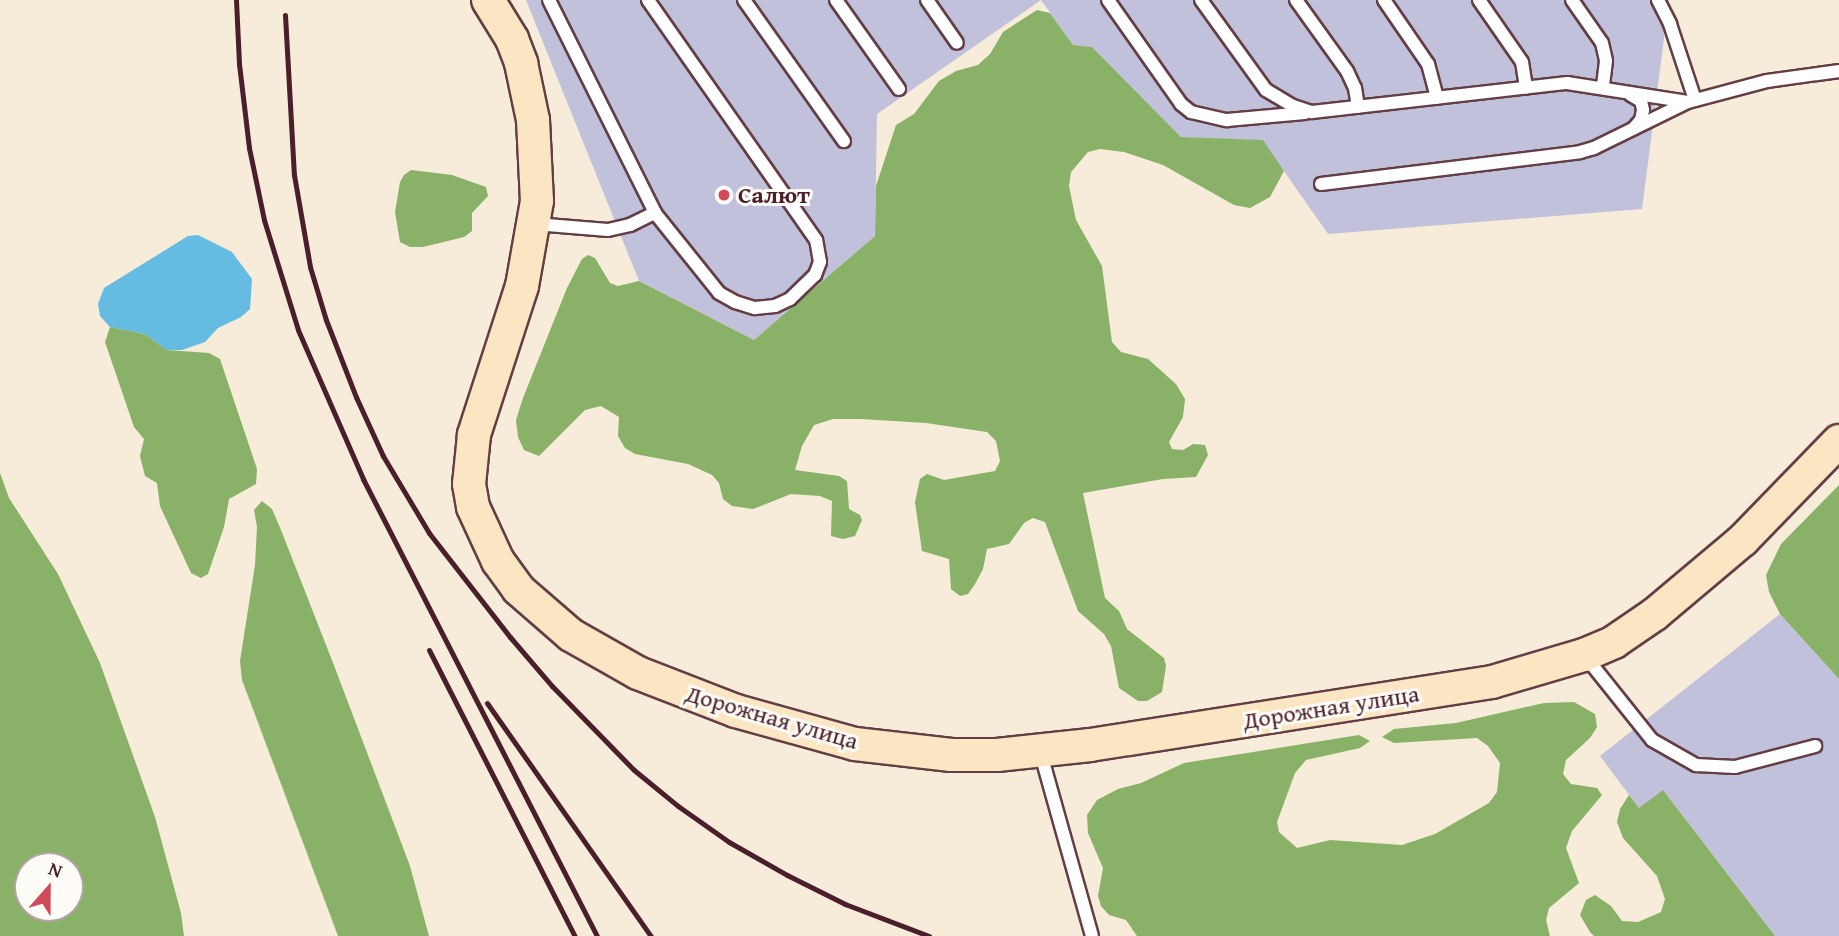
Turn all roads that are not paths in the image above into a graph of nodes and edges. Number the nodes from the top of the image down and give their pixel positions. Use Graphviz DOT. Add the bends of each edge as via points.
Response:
graph roads {
  1 [pos="488,0"];
  2 [pos="549,0"];
  3 [pos="648,0"];
  4 [pos="744,0"];
  5 [pos="836,0"];
  6 [pos="927,0"];
  7 [pos="1108,0"];
  8 [pos="1201,0"];
  9 [pos="1296,0"];
  10 [pos="1384,0"];
  11 [pos="1479,0"];
  12 [pos="1572,0"];
  13 [pos="1658,0"];
  14 [pos="957,43"];
  15 [pos="1839,71"];
  16 [pos="1603,87"];
  17 [pos="1526,88"];
  18 [pos="899,89"];
  19 [pos="1628,93"];
  20 [pos="1437,98"];
  21 [pos="1692,101"];
  22 [pos="1358,107"];
  23 [pos="1312,112"];
  24 [pos="1632,130"];
  25 [pos="844,141"];
  26 [pos="1321,184"];
  27 [pos="655,213"];
  28 [pos="535,224"];
  29 [pos="1839,441"];
  30 [pos="1584,655"];
  31 [pos="1815,746"];
  32 [pos="1040,751"];
  33 [pos="1092,936"];
  1 -- 28 [label="street, Дорожная улица" via="512,39 528,90 537,174"];
  2 -- 27 [label="lane"];
  3 -- 27 [label="lane" via="816,240 820,262 805,288 775,306 755,308 719,293"];
  4 -- 25 [label="lane"];
  5 -- 18 [label="lane"];
  6 -- 14 [label="lane"];
  7 -- 23 [label="lane" via="1191,112 1227,120"];
  8 -- 23 [label="lane" via="1266,90"];
  9 -- 22 [label="lane" via="1347,71"];
  10 -- 20 [label="lane" via="1429,64"];
  11 -- 17 [label="lane" via="1522,62"];
  12 -- 16 [label="lane" via="1602,43 1606,61"];
  13 -- 21 [label="lane" via="1670,24"];
  15 -- 21 [label="lane" via="1767,81"];
  16 -- 17 [label="lane" via="1567,83"];
  16 -- 19 [label="lane"];
  17 -- 20 [label="lane"];
  19 -- 21 [label="lane"];
  19 -- 24 [label="lane" via="1640,101 1643,110"];
  20 -- 22 [label="lane"];
  21 -- 24 [label="lane"];
  22 -- 23 [label="lane"];
  24 -- 26 [label="lane" via="1580,152"];
  27 -- 28 [label="lane" via="608,230"];
  28 -- 32 [label="street, Дорожная улица" via="522,286 482,405 470,460 473,507 498,561 518,589 545,615 603,656 747,715 855,744 907,752"];
  29 -- 30 [label="street, Дорожная улица" via="1698,580 1614,642"];
  30 -- 31 [label="lane" via="1652,740 1696,765 1735,767"];
  30 -- 32 [label="street, Дорожная улица" via="1492,682"];
  32 -- 33 [label="lane"];
}
